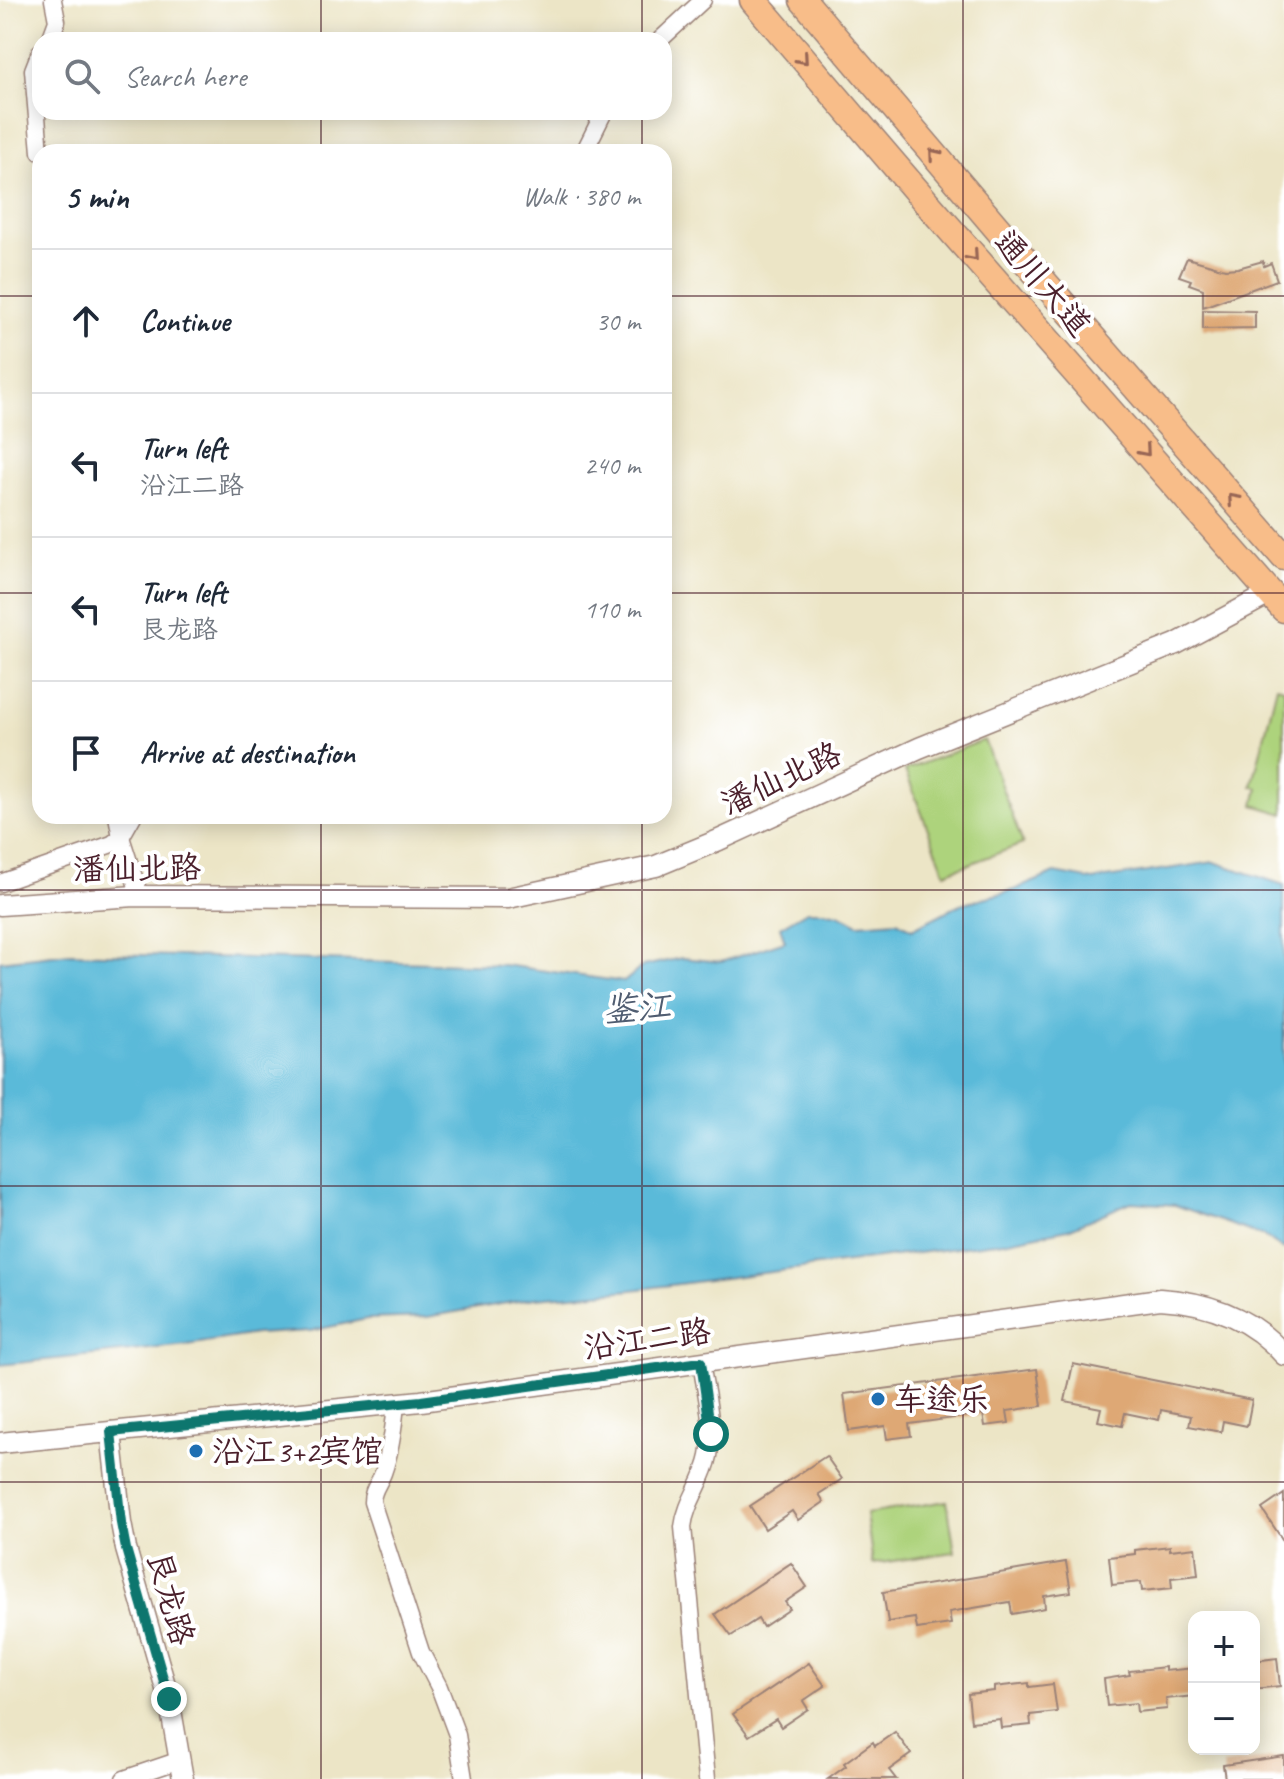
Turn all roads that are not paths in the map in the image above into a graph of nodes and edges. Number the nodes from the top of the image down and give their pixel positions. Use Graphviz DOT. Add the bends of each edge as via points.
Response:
graph roads {
  1 [pos="53,0"];
  2 [pos="703,0"];
  3 [pos="753,0"];
  4 [pos="803,0"];
  5 [pos="53,32"];
  6 [pos="669,32"];
  7 [pos="36,120"];
  8 [pos="600,120"];
  9 [pos="39,144"];
  10 [pos="588,144"];
  11 [pos="1284,557"];
  12 [pos="1278,601"];
  13 [pos="119,824"];
  14 [pos="128,824"];
  15 [pos="121,837"];
  16 [pos="0,883"];
  17 [pos="140,896"];
  18 [pos="0,905"];
  19 [pos="1284,1355"];
  20 [pos="701,1362"];
  21 [pos="396,1403"];
  22 [pos="111,1432"];
  23 [pos="0,1443"];
  24 [pos="181,1770"];
  25 [pos="124,1779"];
  26 [pos="464,1779"];
  27 [pos="707,1779"];
  1 -- 5 [label="street" via="57,21"];
  2 -- 6 [label="street"];
  3 -- 12 [label="main road, 通川大道, one-way"];
  11 -- 4 [label="main road, 通川大道, one-way"];
  7 -- 9 [label="street"];
  8 -- 10 [label="street"];
  12 -- 17 [label="street, 潘仙北路" via="919,748 656,866 508,898"];
  13 -- 15 [label="street"];
  14 -- 15 [label="street"];
  15 -- 16 [label="street"];
  15 -- 17 [label="street"];
  17 -- 18 [label="street, 潘仙北路"];
  19 -- 20 [label="street, 沿江二路" via="1269,1338 1231,1315 1160,1299"];
  20 -- 21 [label="street, 沿江二路"];
  20 -- 27 [label="street" via="709,1455 683,1527"];
  21 -- 22 [label="street, 沿江二路"];
  21 -- 26 [label="street" via="391,1442 372,1502 421,1652 457,1735"];
  22 -- 23 [label="street, 沿江二路"];
  22 -- 24 [label="street, 艮龙路" via="126,1549 169,1699"];
  24 -- 25 [label="street"];
}
